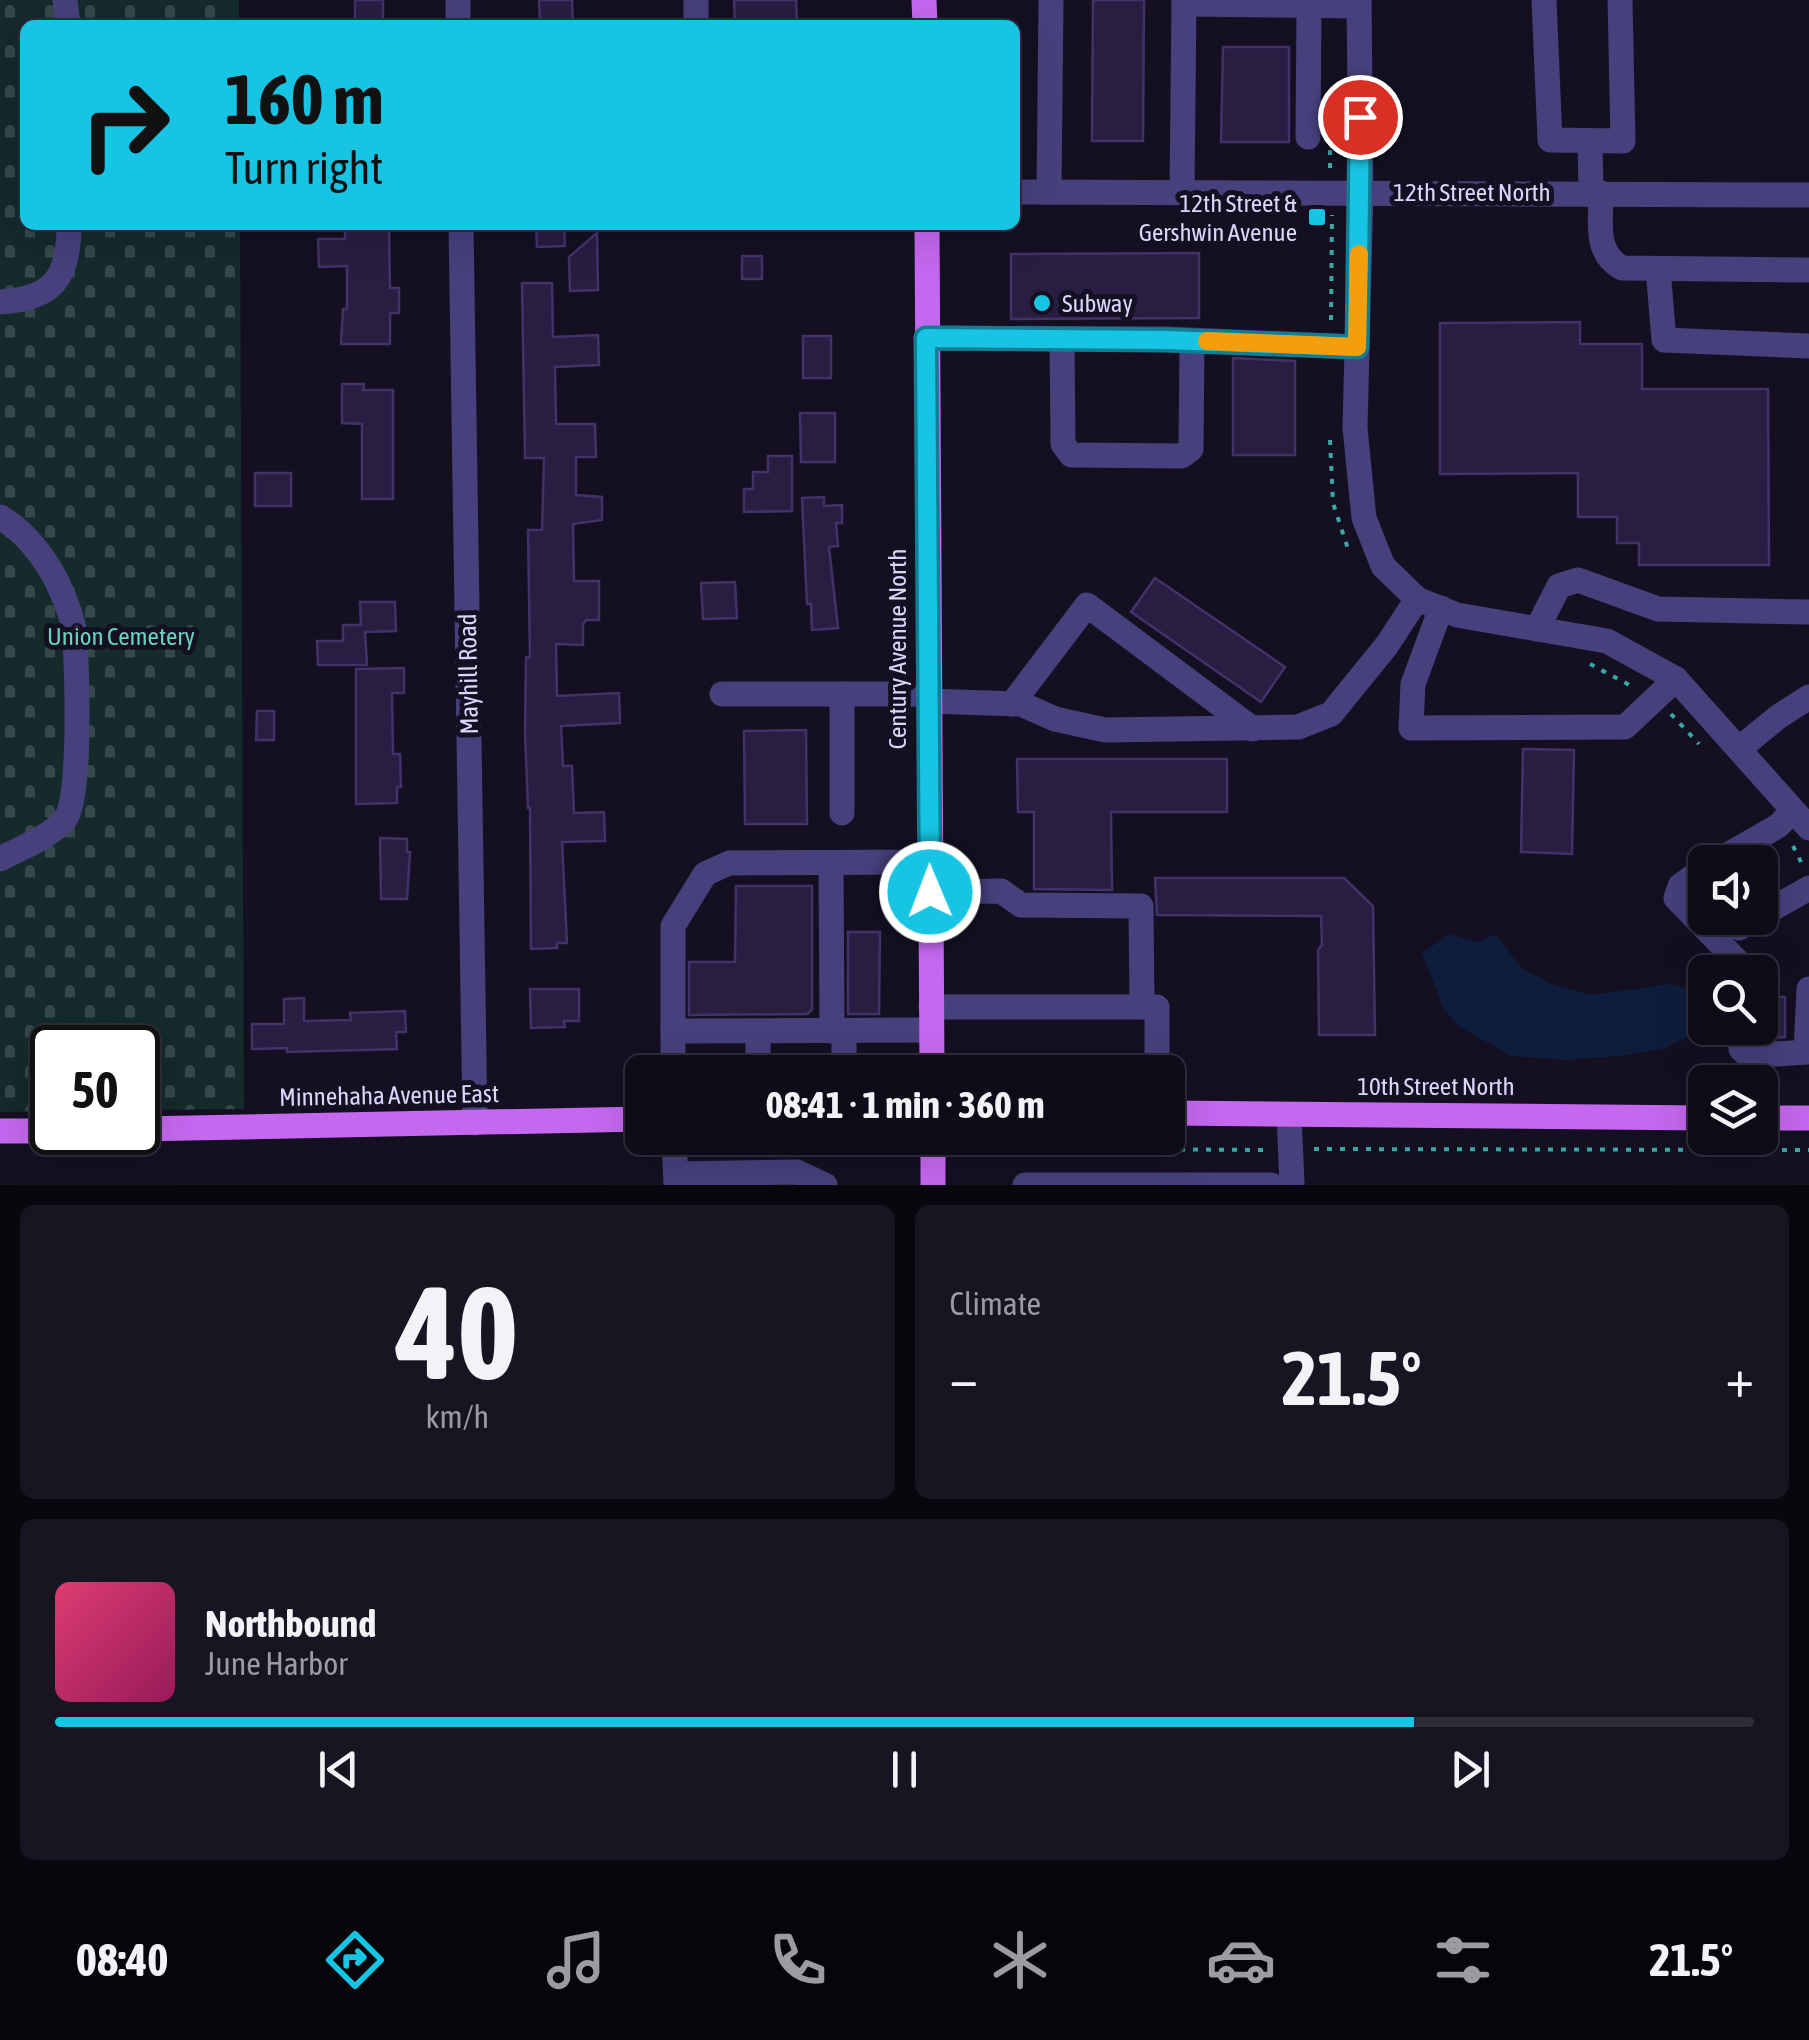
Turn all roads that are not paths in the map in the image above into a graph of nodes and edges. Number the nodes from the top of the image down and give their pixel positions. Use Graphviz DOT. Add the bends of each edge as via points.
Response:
graph roads {
  1 [pos="1051,0"];
  2 [pos="1544,0"];
  3 [pos="1620,0"];
  4 [pos="1184,2"];
  5 [pos="1359,3"];
  6 [pos="1309,6"];
  7 [pos="1590,141"];
  8 [pos="1319,144"];
  9 [pos="1020,192"];
  10 [pos="1049,192"];
  11 [pos="1182,192"];
  12 [pos="1361,192"];
  13 [pos="1596,193"];
  14 [pos="1809,195"];
  15 [pos="69,230"];
  16 [pos="461,230"];
  17 [pos="927,230"];
  18 [pos="1658,269"];
  19 [pos="1809,270"];
  20 [pos="0,302"];
  21 [pos="926,338"];
  22 [pos="1062,339"];
  23 [pos="1192,340"];
  24 [pos="1809,346"];
  25 [pos="1357,347"];
  26 [pos="0,517"];
  27 [pos="1429,604"];
  28 [pos="1809,612"];
  29 [pos="1536,629"];
  30 [pos="1676,679"];
  31 [pos="722,694"];
  32 [pos="842,694"];
  33 [pos="1809,697"];
  34 [pos="928,698"];
  35 [pos="1012,704"];
  36 [pos="1253,730"];
  37 [pos="1738,749"];
  38 [pos="842,814"];
  39 [pos="1793,822"];
  40 [pos="1748,845"];
  41 [pos="0,859"];
  42 [pos="930,862"];
  43 [pos="831,863"];
  44 [pos="1688,880"];
  45 [pos="1809,888"];
  46 [pos="930,892"];
  47 [pos="1778,905"];
  48 [pos="1688,910"];
  49 [pos="1712,935"];
  50 [pos="1731,955"];
  51 [pos="1809,988"];
  52 [pos="1142,1006"];
  53 [pos="931,1018"];
  54 [pos="838,1030"];
  55 [pos="673,1031"];
  56 [pos="758,1031"];
  57 [pos="1741,1045"];
  58 [pos="674,1055"];
  59 [pos="758,1055"];
  60 [pos="842,1055"];
  61 [pos="932,1055"];
  62 [pos="1158,1055"];
  63 [pos="1185,1114"];
  64 [pos="1290,1115"];
  65 [pos="1688,1118"];
  66 [pos="1778,1118"];
  67 [pos="1809,1118"];
  68 [pos="625,1119"];
  69 [pos="474,1123"];
  70 [pos="160,1129"];
  71 [pos="30,1131"];
  72 [pos="0,1132"];
  73 [pos="933,1155"];
  74 [pos="676,1179"];
  75 [pos="749,1179"];
  76 [pos="1076,1184"];
  77 [pos="825,1185"];
  78 [pos="933,1185"];
  79 [pos="1025,1185"];
  80 [pos="1271,1185"];
  81 [pos="1292,1185"];
  1 -- 10 [label="street"];
  2 -- 7 [label="street" via="1550,140"];
  3 -- 7 [label="street" via="1623,142"];
  4 -- 6 [label="street"];
  4 -- 11 [label="street"];
  5 -- 6 [label="street"];
  5 -- 12 [label="street"];
  6 -- 8 [label="street"];
  7 -- 13 [label="street"];
  9 -- 10 [label="street, 12th Street North"];
  10 -- 11 [label="street, 12th Street North"];
  11 -- 12 [label="street, 12th Street North"];
  12 -- 13 [label="street, 12th Street North"];
  12 -- 25 [label="street"];
  13 -- 14 [label="street, 12th Street North"];
  13 -- 18 [label="street" via="1602,250 1610,262"];
  15 -- 20 [label="street" via="65,266 48,289 30,300"];
  16 -- 69 [label="street, Mayhill Road"];
  17 -- 21 [label="main road, Century Avenue North"];
  18 -- 19 [label="street"];
  18 -- 24 [label="street" via="1664,340"];
  21 -- 22 [label="street"];
  21 -- 34 [label="main road, Century Avenue North"];
  22 -- 23 [label="street"];
  22 -- 23 [label="street" via="1063,444 1071,455 1182,456 1191,449"];
  23 -- 25 [label="street"];
  25 -- 27 [label="street" via="1355,428 1364,518 1383,566"];
  26 -- 41 [label="street" via="38,552 74,626 76,750 67,817"];
  27 -- 29 [label="street"];
  27 -- 30 [label="street" via="1411,728 1625,727"];
  27 -- 36 [label="street" via="1332,714 1298,727"];
  28 -- 29 [label="street" via="1658,609 1578,580 1559,586"];
  29 -- 30 [label="street" via="1608,640"];
  30 -- 37 [label="street"];
  31 -- 32 [label="street"];
  32 -- 34 [label="street"];
  32 -- 38 [label="street"];
  33 -- 37 [label="street"];
  34 -- 35 [label="street"];
  34 -- 42 [label="main road, Century Avenue North"];
  35 -- 36 [label="street" via="1105,730"];
  35 -- 36 [label="street" via="1087,605"];
  37 -- 39 [label="street"];
  39 -- 40 [label="street"];
  42 -- 43 [label="street"];
  42 -- 46 [label="main road, Century Avenue North"];
  43 -- 54 [label="street"];
  43 -- 55 [label="street" via="729,864 705,874 673,926"];
  44 -- 48 [label="street" via="1676,898"];
  45 -- 47 [label="street"];
  46 -- 52 [label="street" via="1002,891 1021,905 1141,906"];
  46 -- 53 [label="main road, Century Avenue North"];
  49 -- 50 [label="street"];
  51 -- 57 [label="street" via="1806,1052 1749,1056"];
  52 -- 53 [label="street"];
  52 -- 62 [label="street" via="1158,1006"];
  53 -- 54 [label="street"];
  53 -- 61 [label="main road, Century Avenue North"];
  54 -- 56 [label="street"];
  54 -- 60 [label="street"];
  55 -- 56 [label="street"];
  55 -- 58 [label="street"];
  56 -- 59 [label="street"];
  63 -- 64 [label="main road, 10th Street North"];
  64 -- 65 [label="main road, 10th Street North"];
  64 -- 81 [label="street"];
  66 -- 67 [label="main road"];
  68 -- 69 [label="main road, Minnehaha Avenue East"];
  69 -- 70 [label="main road, Minnehaha Avenue East"];
  71 -- 72 [label="main road"];
  73 -- 78 [label="main road"];
  74 -- 75 [label="street"];
  75 -- 77 [label="street" via="797,1172"];
  76 -- 79 [label="street"];
  76 -- 80 [label="street"];
}
